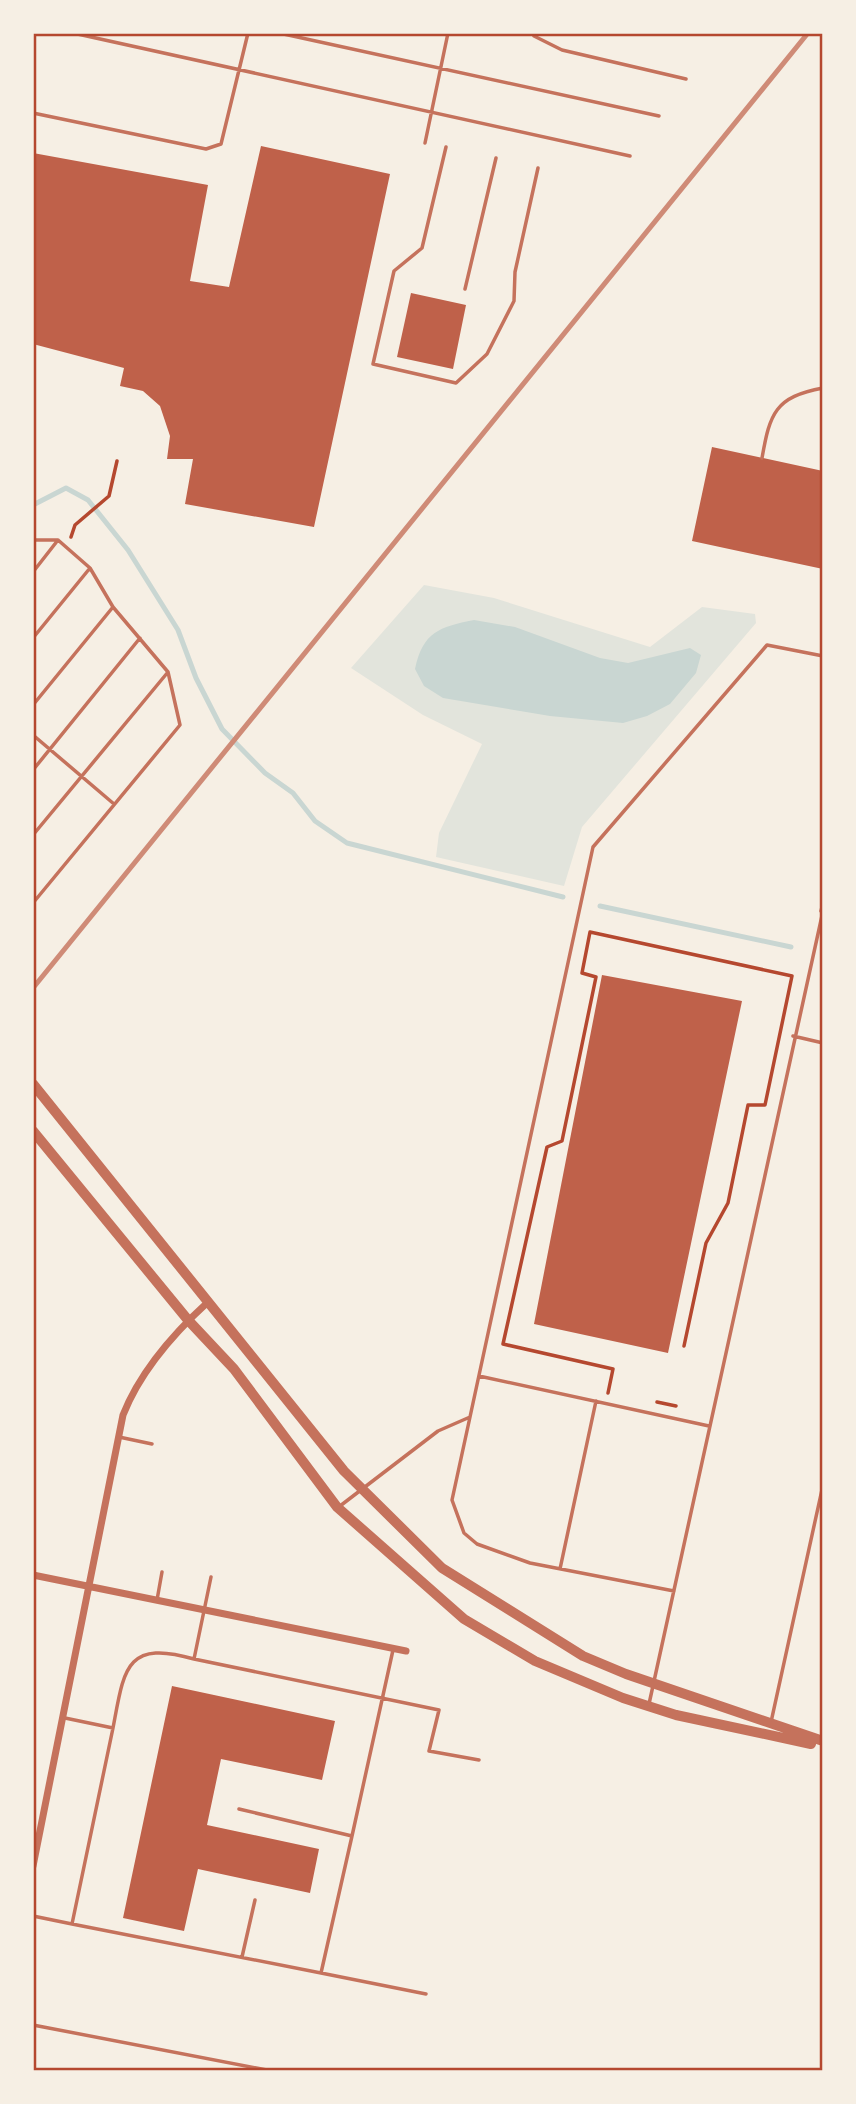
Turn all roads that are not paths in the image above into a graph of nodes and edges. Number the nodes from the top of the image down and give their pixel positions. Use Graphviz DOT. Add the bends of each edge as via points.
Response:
graph roads {
  1 [pos="73,33"];
  2 [pos="248,33"];
  3 [pos="279,33"];
  4 [pos="448,33"];
  5 [pos="534,36"];
  6 [pos="441,69"];
  7 [pos="239,70"];
  8 [pos="686,79"];
  9 [pos="431,112"];
  10 [pos="33,113"];
  11 [pos="659,116"];
  12 [pos="425,143"];
  13 [pos="446,148"];
  14 [pos="630,156"];
  15 [pos="496,158"];
  16 [pos="538,168"];
  17 [pos="466,289"];
  18 [pos="823,388"];
  19 [pos="762,458"];
  20 [pos="33,540"];
  21 [pos="58,540"];
  22 [pos="90,568"];
  23 [pos="33,572"];
  24 [pos="113,607"];
  25 [pos="33,638"];
  26 [pos="141,638"];
  27 [pos="823,656"];
  28 [pos="168,672"];
  29 [pos="33,705"];
  30 [pos="33,735"];
  31 [pos="50,749"];
  32 [pos="33,770"];
  33 [pos="82,776"];
  34 [pos="114,804"];
  35 [pos="33,835"];
  36 [pos="33,902"];
  37 [pos="823,903"];
  38 [pos="822,911"];
  39 [pos="793,1036"];
  40 [pos="823,1043"];
  41 [pos="33,1084"];
  42 [pos="33,1131"];
  43 [pos="208,1302"];
  44 [pos="188,1320"];
  45 [pos="480,1376"];
  46 [pos="596,1401"];
  47 [pos="470,1417"];
  48 [pos="709,1426"];
  49 [pos="119,1437"];
  50 [pos="152,1444"];
  51 [pos="823,1485"];
  52 [pos="362,1488"];
  53 [pos="337,1507"];
  54 [pos="560,1569"];
  55 [pos="162,1572"];
  56 [pos="33,1575"];
  57 [pos="212,1577"];
  58 [pos="89,1587"];
  59 [pos="674,1591"];
  60 [pos="157,1600"];
  61 [pos="205,1610"];
  62 [pos="393,1648"];
  63 [pos="406,1651"];
  64 [pos="194,1659"];
  65 [pos="654,1684"];
  66 [pos="382,1698"];
  67 [pos="649,1707"];
  68 [pos="63,1718"];
  69 [pos="771,1724"];
  70 [pos="113,1728"];
  71 [pos="768,1736"];
  72 [pos="823,1741"];
  73 [pos="823,1747"];
  74 [pos="479,1760"];
  75 [pos="239,1809"];
  76 [pos="352,1836"];
  77 [pos="33,1866"];
  78 [pos="254,1899"];
  79 [pos="33,1916"];
  80 [pos="72,1923"];
  81 [pos="242,1957"];
  82 [pos="321,1973"];
  83 [pos="426,1994"];
  84 [pos="33,2025"];
  85 [pos="272,2071"];
  1 -- 7 [label="lane"];
  2 -- 7 [label="lane"];
  3 -- 6 [label="lane"];
  4 -- 6 [label="lane"];
  5 -- 8 [label="lane" via="562,50"];
  6 -- 9 [label="lane"];
  6 -- 11 [label="lane"];
  7 -- 9 [label="lane"];
  7 -- 10 [label="lane" via="221,144 206,149"];
  9 -- 12 [label="lane"];
  9 -- 14 [label="lane"];
  13 -- 16 [label="lane" via="422,248 394,271 373,364 456,383 487,354 514,301 515,272"];
  15 -- 17 [label="lane"];
  18 -- 19 [label="lane" via="780,403 768,422"];
  20 -- 21 [label="lane"];
  21 -- 22 [label="lane"];
  21 -- 23 [label="lane"];
  22 -- 24 [label="lane"];
  22 -- 25 [label="lane"];
  24 -- 26 [label="lane"];
  24 -- 29 [label="lane"];
  26 -- 28 [label="lane"];
  26 -- 31 [label="lane"];
  27 -- 45 [label="lane" via="768,645 593,847"];
  28 -- 33 [label="lane"];
  28 -- 34 [label="lane" via="180,725"];
  30 -- 31 [label="lane"];
  31 -- 32 [label="lane"];
  31 -- 33 [label="lane"];
  33 -- 34 [label="lane"];
  33 -- 35 [label="lane"];
  34 -- 36 [label="lane"];
  37 -- 38 [label="lane"];
  38 -- 39 [label="lane"];
  39 -- 40 [label="lane"];
  39 -- 48 [label="lane"];
  41 -- 43 [label="street"];
  42 -- 44 [label="street"];
  43 -- 44 [label="street"];
  43 -- 52 [label="street"];
  44 -- 49 [label="street" via="134,1388"];
  44 -- 53 [label="street" via="234,1369"];
  45 -- 46 [label="lane"];
  45 -- 47 [label="lane"];
  46 -- 48 [label="lane"];
  46 -- 54 [label="lane"];
  47 -- 52 [label="lane" via="438,1431"];
  47 -- 54 [label="lane" via="452,1500 464,1533 497,1553"];
  48 -- 59 [label="lane"];
  49 -- 50 [label="lane"];
  49 -- 58 [label="street"];
  51 -- 69 [label="lane"];
  52 -- 53 [label="lane"];
  52 -- 65 [label="street" via="442,1568 583,1656"];
  53 -- 67 [label="street" via="464,1619 535,1661"];
  54 -- 59 [label="lane"];
  55 -- 60 [label="lane"];
  56 -- 58 [label="street"];
  57 -- 61 [label="lane"];
  58 -- 60 [label="street"];
  58 -- 68 [label="street"];
  59 -- 65 [label="lane"];
  60 -- 61 [label="street"];
  61 -- 62 [label="street"];
  61 -- 64 [label="lane"];
  62 -- 63 [label="street"];
  62 -- 66 [label="lane"];
  64 -- 66 [label="lane"];
  64 -- 70 [label="lane" via="153,1652 130,1664 122,1679"];
  65 -- 67 [label="lane"];
  65 -- 69 [label="street"];
  66 -- 74 [label="lane" via="439,1710 429,1751"];
  66 -- 76 [label="lane"];
  67 -- 71 [label="street"];
  68 -- 70 [label="lane"];
  68 -- 77 [label="street"];
  69 -- 71 [label="lane"];
  69 -- 72 [label="street"];
  70 -- 80 [label="lane"];
  71 -- 73 [label="street"];
  75 -- 76 [label="lane"];
  76 -- 82 [label="lane"];
  78 -- 81 [label="lane"];
  79 -- 80 [label="lane"];
  80 -- 81 [label="lane"];
  81 -- 82 [label="lane"];
  82 -- 83 [label="lane"];
  84 -- 85 [label="lane"];
}
